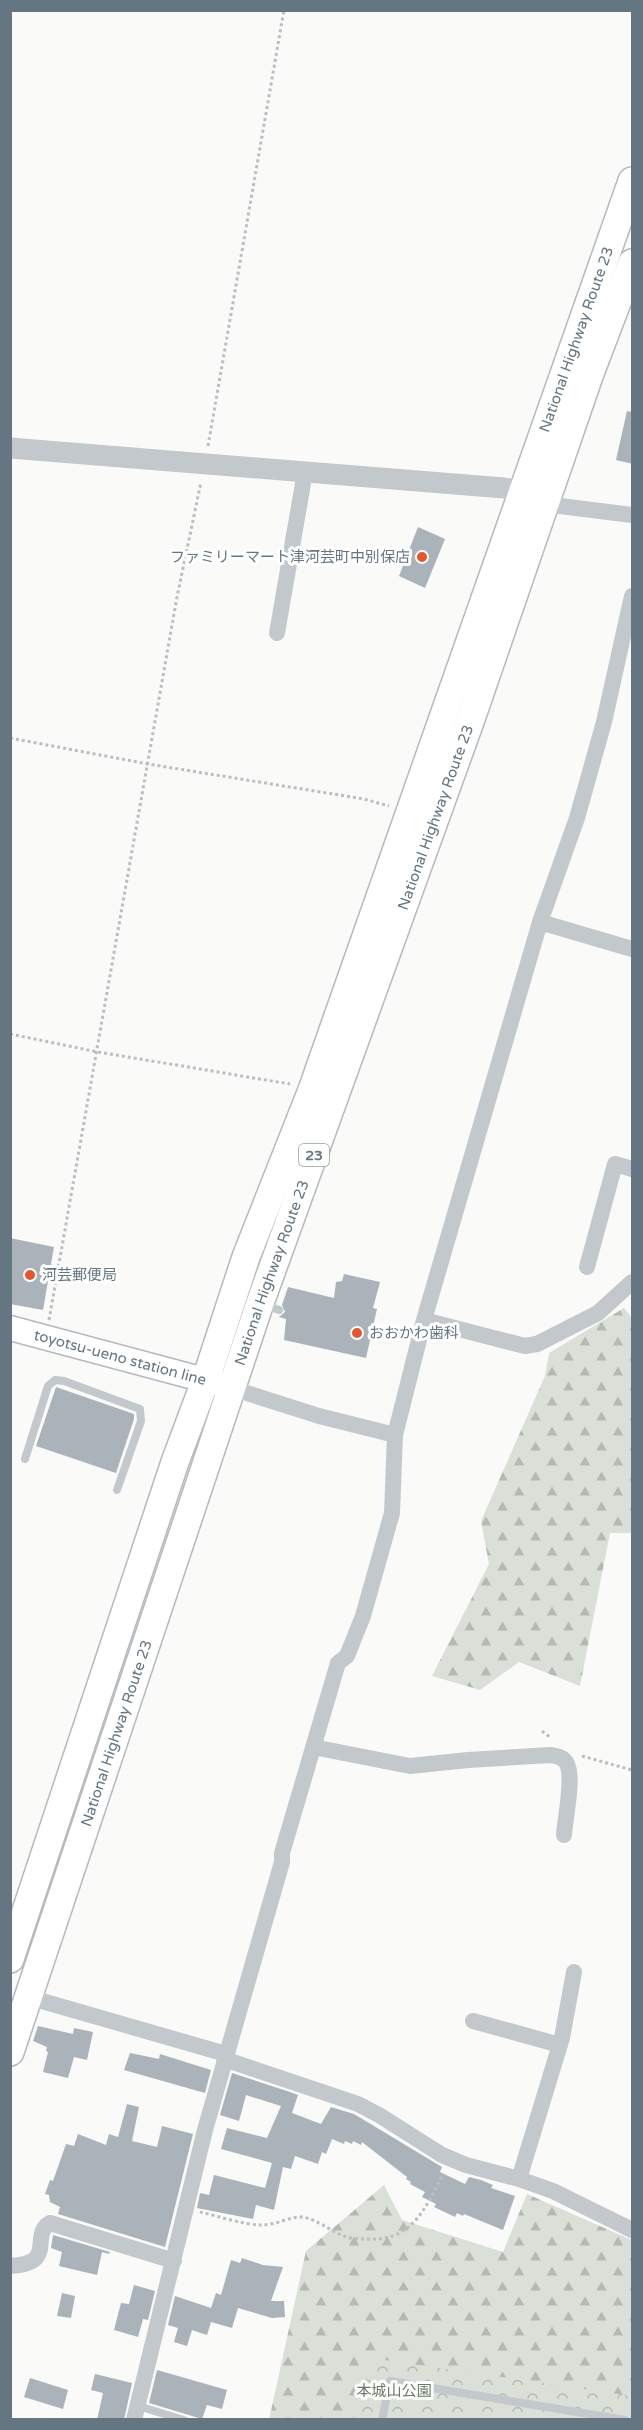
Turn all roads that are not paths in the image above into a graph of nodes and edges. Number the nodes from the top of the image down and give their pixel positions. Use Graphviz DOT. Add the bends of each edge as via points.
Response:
graph roads {
  1 [pos="633,181"];
  2 [pos="633,263"];
  3 [pos="10,448"];
  4 [pos="305,472"];
  5 [pos="534,498"];
  6 [pos="633,515"];
  7 [pos="633,596"];
  8 [pos="277,633"];
  9 [pos="540,922"];
  10 [pos="633,949"];
  11 [pos="633,1168"];
  12 [pos="587,1267"];
  13 [pos="633,1282"];
  14 [pos="424,1320"];
  15 [pos="10,1328"];
  16 [pos="218,1383"];
  17 [pos="395,1435"];
  18 [pos="25,1460"];
  19 [pos="117,1490"];
  20 [pos="313,1747"];
  21 [pos="564,1835"];
  22 [pos="10,1959"];
  23 [pos="574,1972"];
  24 [pos="28,1997"];
  25 [pos="473,2021"];
  26 [pos="560,2045"];
  27 [pos="10,2052"];
  28 [pos="225,2056"];
  29 [pos="519,2179"];
  30 [pos="633,2230"];
  31 [pos="174,2261"];
  32 [pos="10,2266"];
  33 [pos="136,2413"];
  34 [pos="184,2420"];
  35 [pos="382,2420"];
  36 [pos="625,2420"];
  1 -- 5 [label="highway, National Highway Route 23 / 23"];
  2 -- 5 [label="highway, National Highway Route 23 / 23" via="589,376"];
  3 -- 4 [label="street"];
  4 -- 5 [label="street"];
  4 -- 8 [label="street"];
  5 -- 6 [label="street"];
  5 -- 16 [label="highway, National Highway Route 23 / 23" via="410,812 313,1088 246,1257"];
  5 -- 16 [label="highway, National Highway Route 23 / 23" via="471,719 269,1306"];
  7 -- 9 [label="street" via="586,786"];
  9 -- 10 [label="street"];
  9 -- 14 [label="street"];
  11 -- 12 [label="street" via="615,1164"];
  13 -- 14 [label="street" via="598,1313 537,1344 525,1346"];
  14 -- 17 [label="street"];
  15 -- 16 [label="main road, toyotsu-ueno station line"];
  16 -- 17 [label="street"];
  16 -- 22 [label="highway, National Highway Route 23 / 23" via="175,1462"];
  16 -- 24 [label="highway, National Highway Route 23 / 23"];
  17 -- 20 [label="street" via="392,1513 363,1616 347,1656 338,1663"];
  18 -- 19 [label="lane" via="48,1386 55,1380 64,1381 140,1409 141,1422"];
  20 -- 21 [label="street" via="410,1767 468,1760 560,1757 568,1764 569,1775"];
  20 -- 28 [label="street"];
  23 -- 26 [label="street"];
  24 -- 27 [label="highway, National Highway Route 23 / 23"];
  24 -- 28 [label="street"];
  25 -- 26 [label="street"];
  26 -- 29 [label="street"];
  28 -- 29 [label="street" via="358,2104 451,2159"];
  28 -- 31 [label="street"];
  29 -- 30 [label="street" via="558,2193"];
  31 -- 32 [label="street" via="50,2223 44,2228 35,2259"];
  31 -- 33 [label="street"];
  33 -- 34 [label="lane"];
  35 -- 36 [label="lane" via="390,2381"];
}
